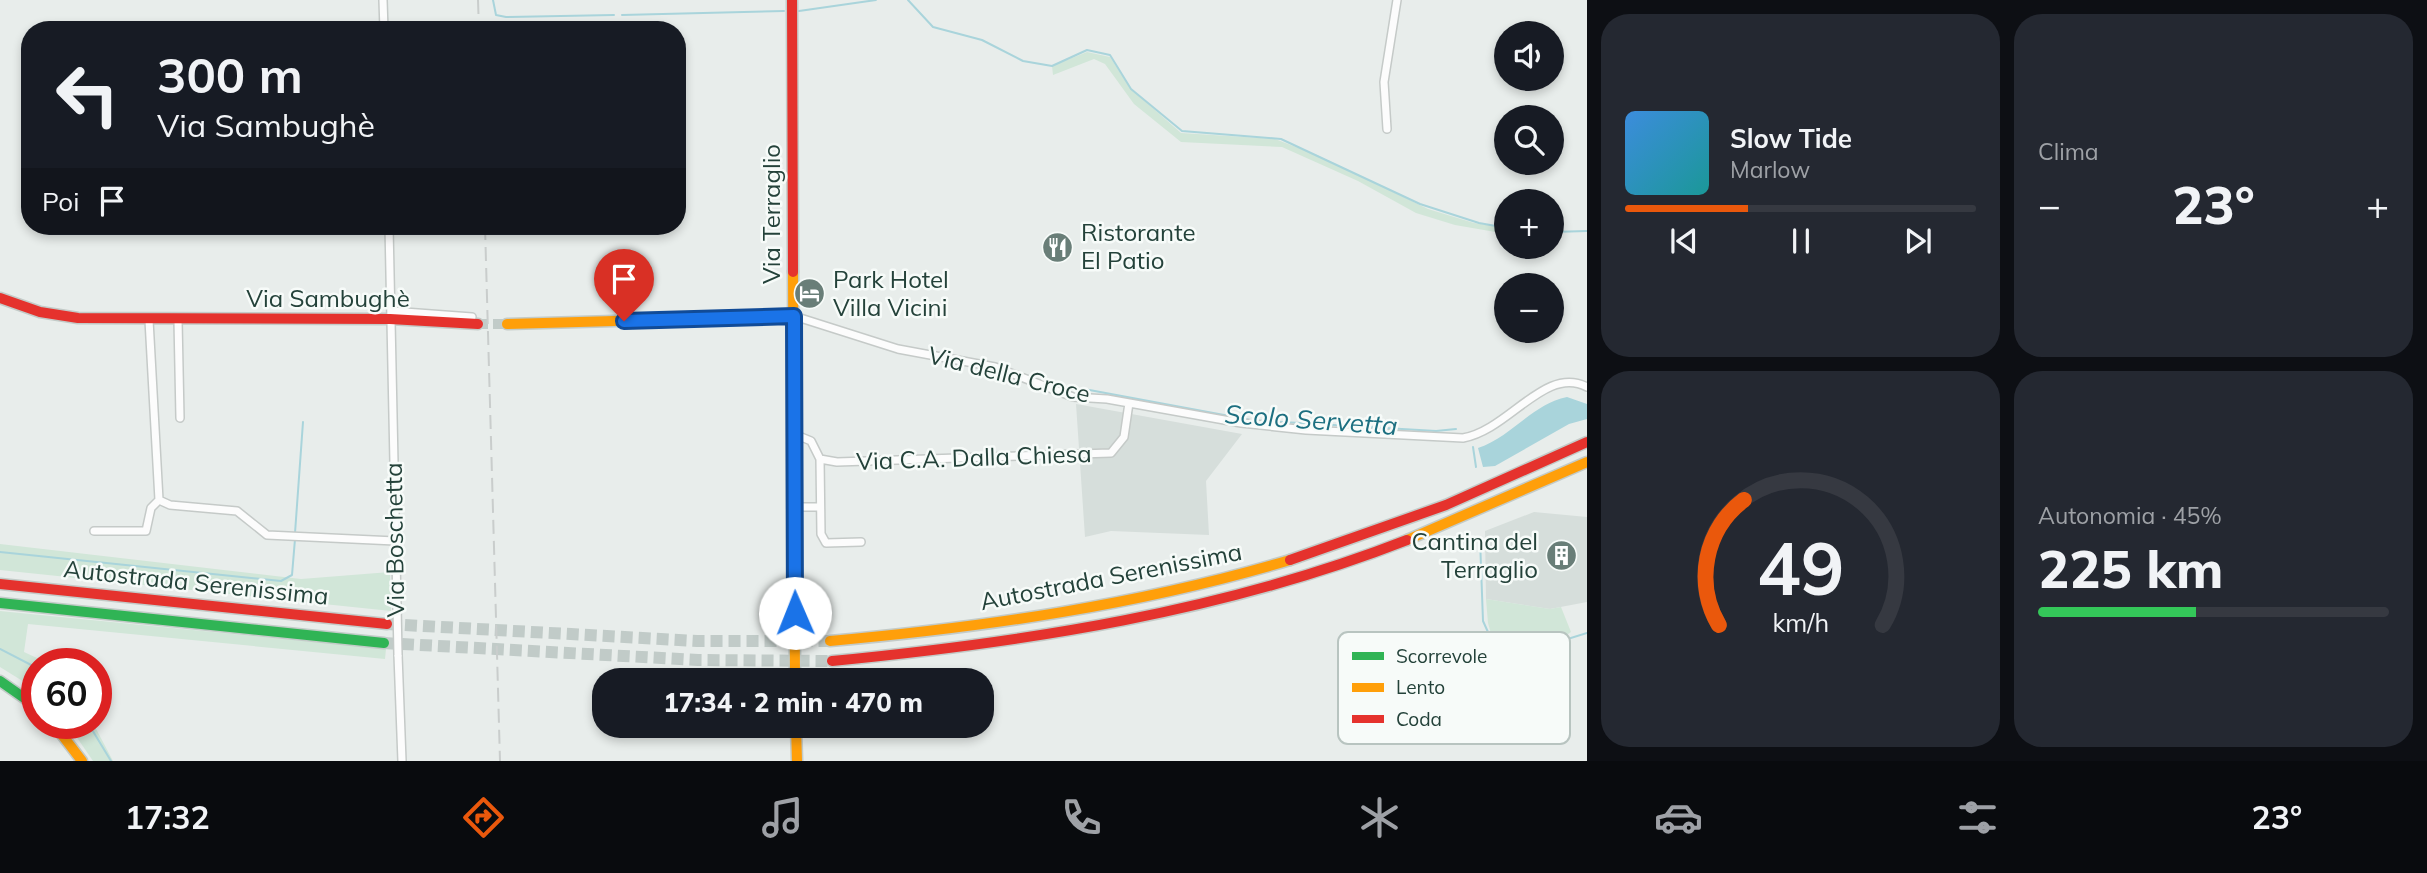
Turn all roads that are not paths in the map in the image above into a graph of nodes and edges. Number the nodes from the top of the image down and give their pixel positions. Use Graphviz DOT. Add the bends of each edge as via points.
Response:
graph roads {
  1 [pos="383,0"];
  2 [pos="792,0"];
  3 [pos="1397,0"];
  4 [pos="384,21"];
  5 [pos="1387,129"];
  6 [pos="388,235"];
  7 [pos="0,298"];
  8 [pos="390,315"];
  9 [pos="794,316"];
  10 [pos="149,320"];
  11 [pos="178,320"];
  12 [pos="475,321"];
  13 [pos="507,324"];
  14 [pos="1587,387"];
  15 [pos="1129,402"];
  16 [pos="180,418"];
  17 [pos="794,434"];
  18 [pos="1587,442"];
  19 [pos="820,459"];
  20 [pos="1587,462"];
  21 [pos="159,500"];
  22 [pos="794,507"];
  23 [pos="818,507"];
  24 [pos="94,531"];
  25 [pos="395,541"];
  26 [pos="861,542"];
  27 [pos="0,584"];
  28 [pos="0,603"];
  29 [pos="387,624"];
  30 [pos="830,641"];
  31 [pos="384,643"];
  32 [pos="832,661"];
  33 [pos="795,668"];
  34 [pos="0,681"];
  35 [pos="21,696"];
  36 [pos="796,738"];
  37 [pos="65,739"];
  38 [pos="82,761"];
  39 [pos="402,761"];
  40 [pos="797,761"];
  1 -- 4 [label="street"];
  2 -- 9 [label="main road, Via Terraglio"];
  3 -- 5 [label="street" via="1384,82"];
  6 -- 8 [label="street, Via Boschetta"];
  7 -- 10 [label="main road, Via Sambughè" via="40,312 78,318"];
  8 -- 11 [label="main road, Via Sambughè"];
  8 -- 12 [label="main road, Via Sambughè"];
  8 -- 25 [label="street, Via Boschetta"];
  9 -- 13 [label="main road"];
  9 -- 15 [label="street, Via della Croce" via="898,349 995,367 1073,397"];
  9 -- 17 [label="main road, Via Terraglio"];
  10 -- 11 [label="main road, Via Sambughè"];
  10 -- 21 [label="street"];
  11 -- 16 [label="street"];
  14 -- 15 [label="street, Via della Croce" via="1561,382 1543,388 1496,426 1459,438 1241,423"];
  15 -- 19 [label="street, Via C.A. Dalla Chiesa" via="1124,438 1111,453 869,463"];
  17 -- 19 [label="street, Via C.A. Dalla Chiesa" via="808,439"];
  17 -- 22 [label="main road, Via Terraglio"];
  18 -- 30 [label="main road, Autostrada Serenissima" via="1394,525 1200,586 1044,617"];
  19 -- 23 [label="street"];
  20 -- 32 [label="main road, Autostrada Serenissima" via="1399,543 1203,604 1043,638"];
  21 -- 24 [label="street" via="151,508 146,531"];
  21 -- 25 [label="street" via="237,511 262,532"];
  22 -- 23 [label="street"];
  22 -- 33 [label="main road, Via Terraglio"];
  23 -- 26 [label="street" via="826,543"];
  25 -- 39 [label="street, Via Boschetta, bridge"];
  27 -- 29 [label="main road, Autostrada Serenissima"];
  28 -- 31 [label="main road, Autostrada Serenissima"];
  34 -- 35 [label="main road"];
  36 -- 40 [label="main road"];
  37 -- 38 [label="main road"];
}
